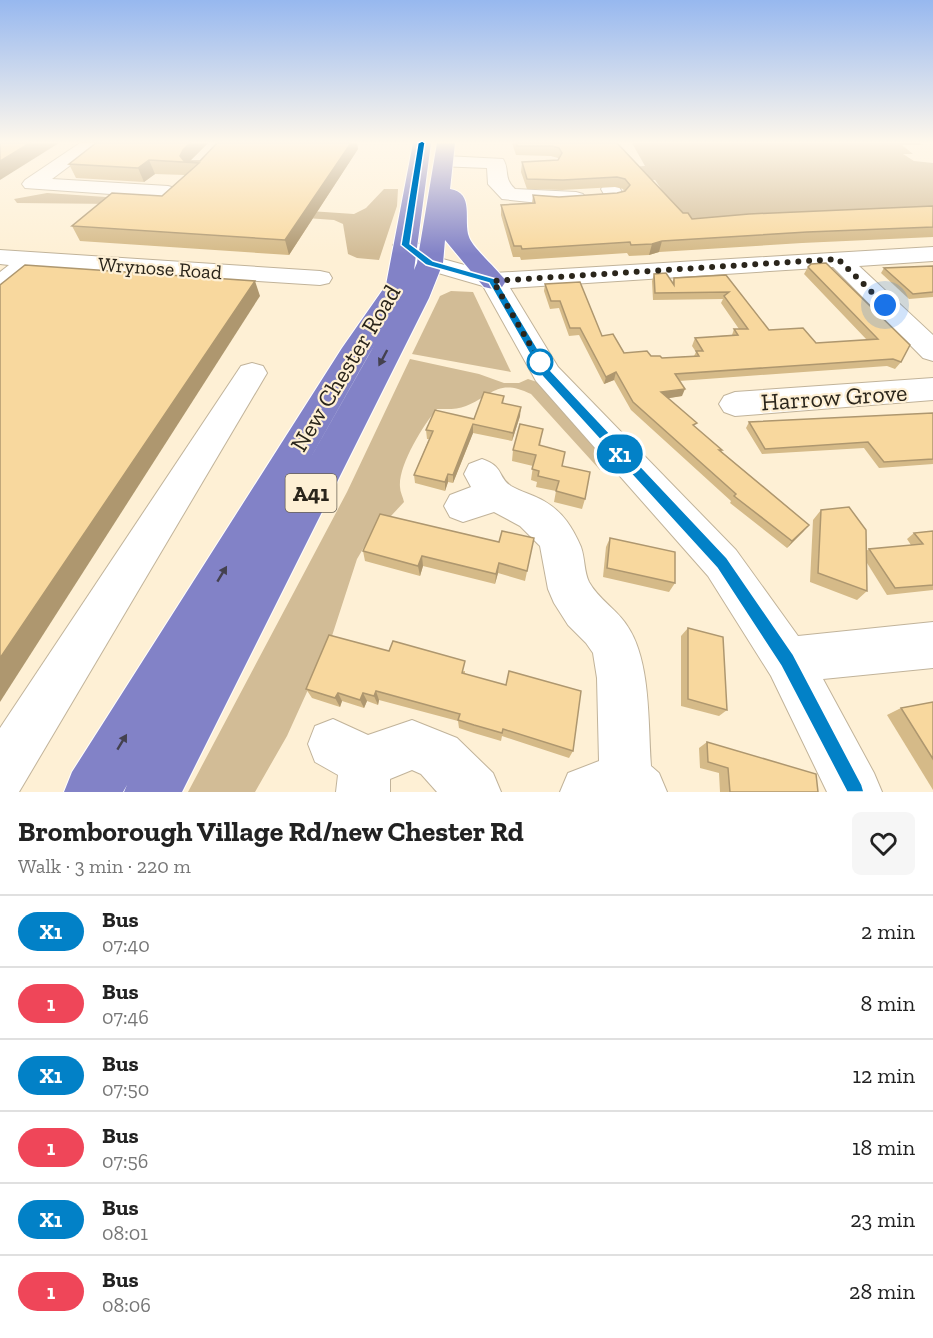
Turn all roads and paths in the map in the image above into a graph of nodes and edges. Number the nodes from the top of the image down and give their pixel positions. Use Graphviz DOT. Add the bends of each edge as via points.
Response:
graph roads {
  1 [pos="38,180"];
  2 [pos="419,180"];
  3 [pos="439,180"];
  4 [pos="449,180"];
  5 [pos="498,180"];
  6 [pos="168,192"];
  7 [pos="615,196"];
  8 [pos="466,250"];
  9 [pos="933,254"];
  10 [pos="0,257"];
  11 [pos="31,259"];
  12 [pos="838,259"];
  13 [pos="411,265"];
  14 [pos="320,279"];
  15 [pos="493,281"];
  16 [pos="0,284"];
  17 [pos="933,351"];
  18 [pos="252,373"];
  19 [pos="933,389"];
  20 [pos="735,404"];
  21 [pos="318,479"];
  22 [pos="480,492"];
  23 [pos="933,645"];
  24 [pos="787,660"];
  25 [pos="354,766"];
  26 [pos="0,774"];
  27 [pos="618,787"];
  28 [pos="92,792"];
  29 [pos="130,792"];
  30 [pos="152,792"];
  31 [pos="474,792"];
  32 [pos="855,792"];
  1 -- 6 [label="street" via="32,184"];
  2 -- 13 [label="highway, New Chester Road / A41"];
  3 -- 13 [label="highway, New Chester Road / A41"];
  4 -- 8 [label="highway" via="455,199 457,240"];
  5 -- 7 [label="street" via="509,195 558,199"];
  8 -- 13 [label="highway"];
  8 -- 15 [label="highway"];
  9 -- 12 [label="street"];
  10 -- 11 [label="street, Wrynose Road"];
  11 -- 14 [label="street, Wrynose Road"];
  11 -- 16 [label="street"];
  12 -- 15 [label="street"];
  12 -- 17 [label="street"];
  13 -- 15 [label="street"];
  13 -- 21 [label="highway, New Chester Road / A41, one-way" via="415,298"];
  28 -- 13 [label="highway, New Chester Road / A41, one-way" via="353,355"];
  15 -- 24 [label="street" via="547,374 722,563"];
  18 -- 26 [label="street"];
  19 -- 20 [label="street, Harrow Grove"];
  21 -- 29 [label="street"];
  21 -- 30 [label="highway, New Chester Road / A41"];
  22 -- 27 [label="street" via="533,514 556,535 569,589 614,645 621,678"];
  23 -- 24 [label="street"];
  24 -- 32 [label="street"];
  25 -- 31 [label="street" via="412,745 439,756"];
}
